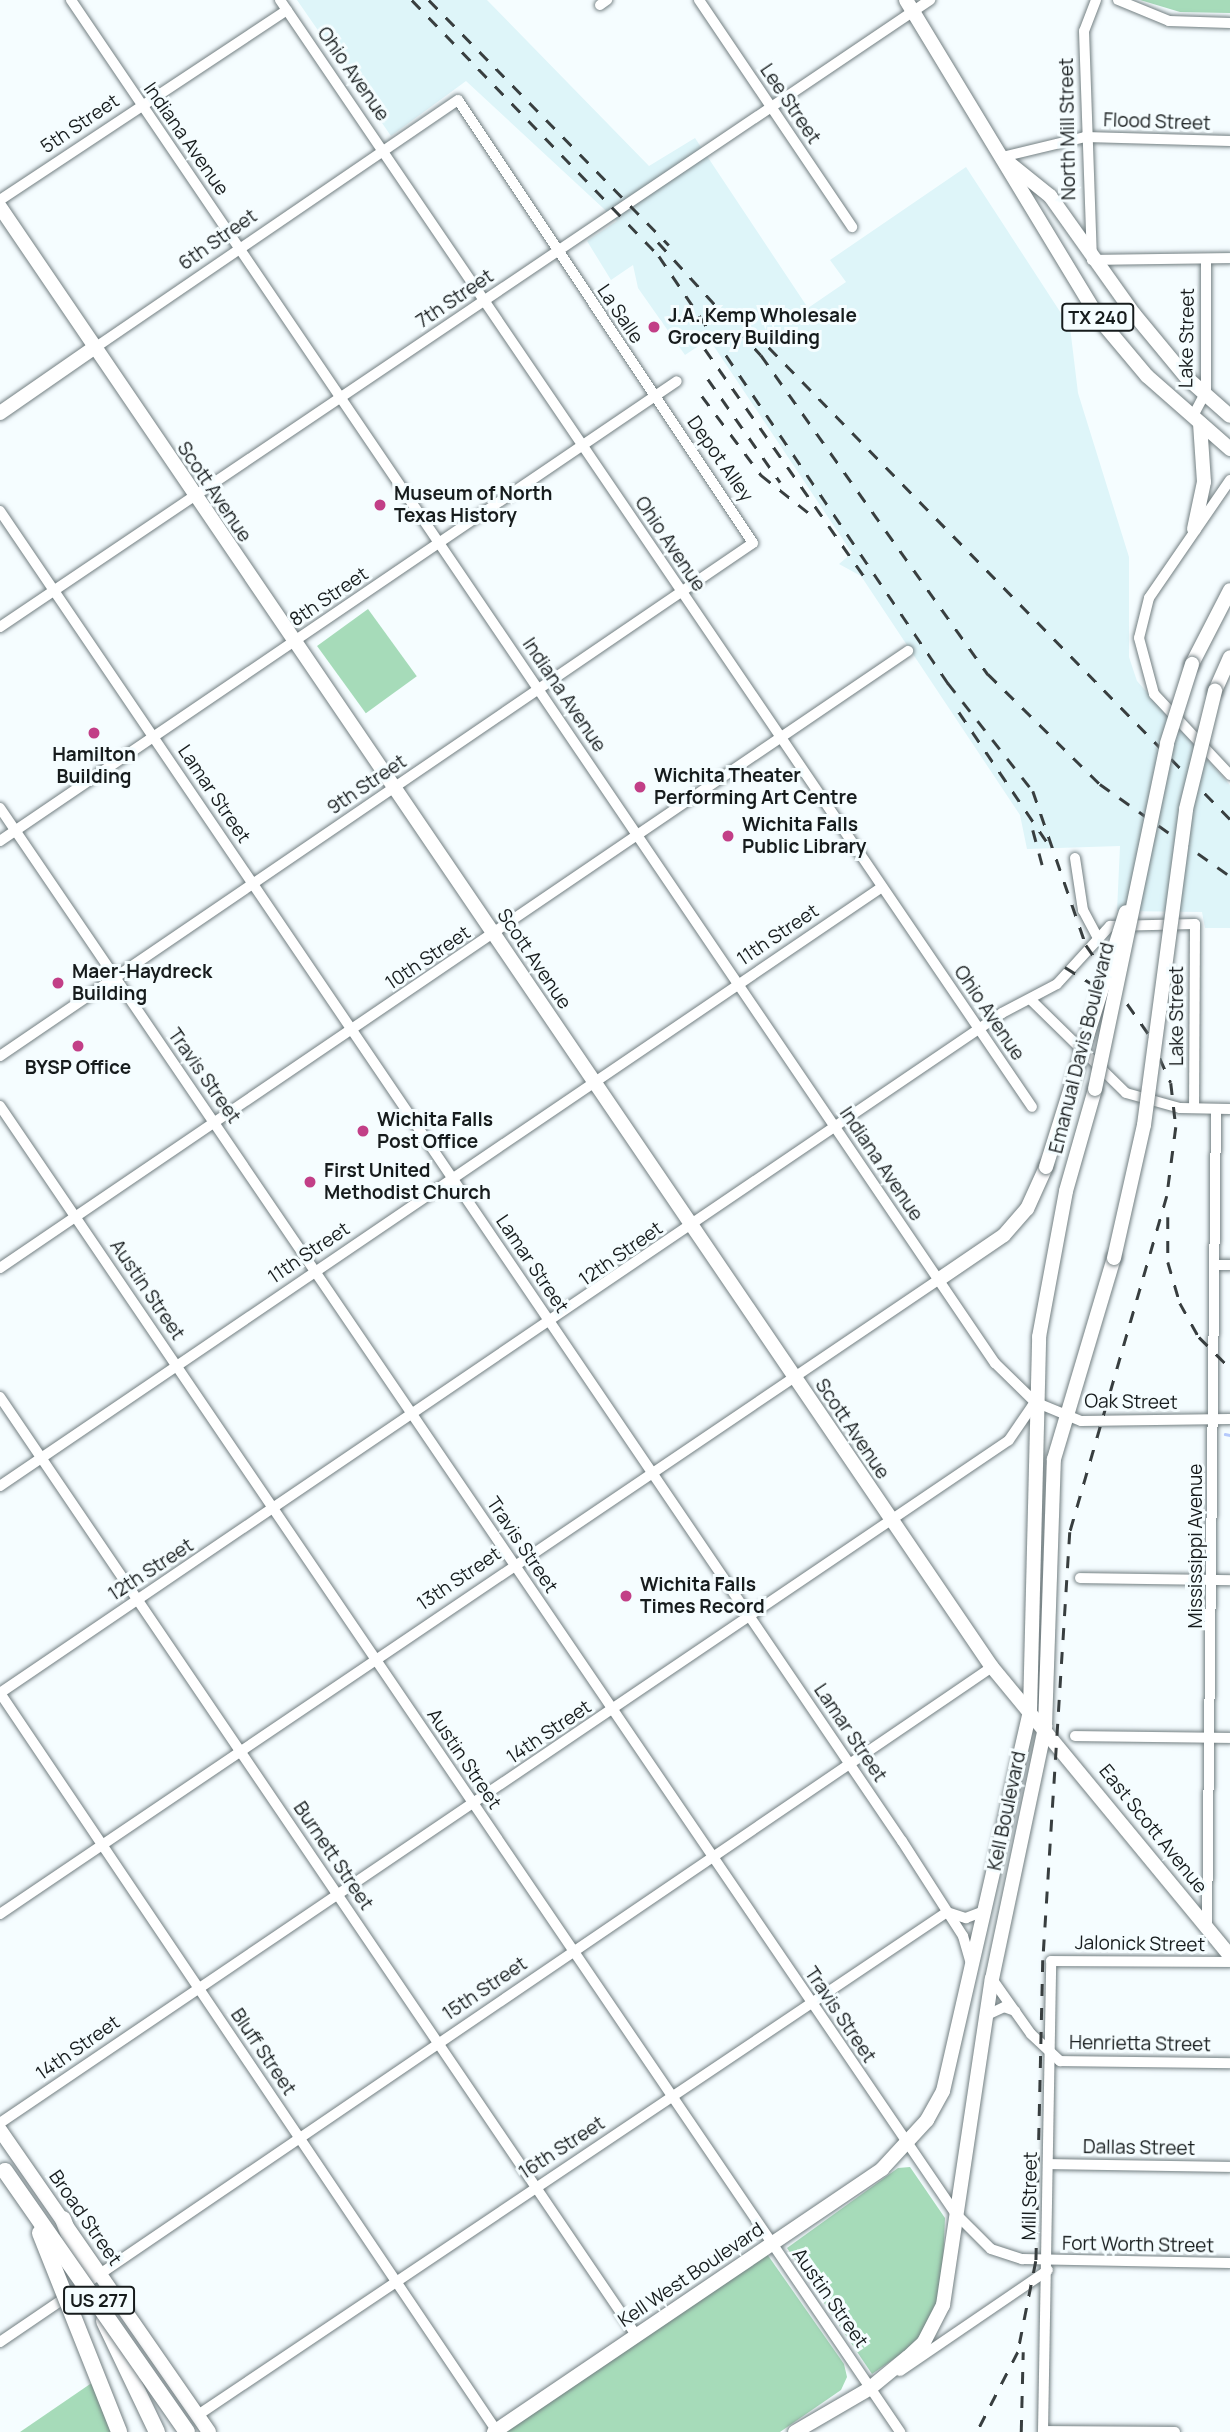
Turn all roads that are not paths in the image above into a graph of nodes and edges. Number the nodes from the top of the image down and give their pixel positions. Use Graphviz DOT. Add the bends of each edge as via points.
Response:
graph roads {
  1 [pos="71,0"];
  2 [pos="699,0"];
  3 [pos="930,0"];
  4 [pos="1096,0"];
  5 [pos="1118,0"];
  6 [pos="284,5"];
  7 [pos="909,5"];
  8 [pos="1230,23"];
  9 [pos="458,100"];
  10 [pos="140,105"];
  11 [pos="770,106"];
  12 [pos="1084,137"];
  13 [pos="1230,141"];
  14 [pos="384,150"];
  15 [pos="1002,157"];
  16 [pos="0,200"];
  17 [pos="0,207"];
  18 [pos="852,227"];
  19 [pos="240,248"];
  20 [pos="556,252"];
  21 [pos="1230,258"];
  22 [pos="1206,259"];
  23 [pos="1092,260"];
  24 [pos="485,300"];
  25 [pos="94,348"];
  26 [pos="677,381"];
  27 [pos="1206,392"];
  28 [pos="341,397"];
  29 [pos="655,397"];
  30 [pos="0,413"];
  31 [pos="1230,416"];
  32 [pos="1196,419"];
  33 [pos="583,445"];
  34 [pos="1230,449"];
  35 [pos="1230,480"];
  36 [pos="194,497"];
  37 [pos="0,511"];
  38 [pos="1194,529"];
  39 [pos="440,542"];
  40 [pos="753,543"];
  41 [pos="55,590"];
  42 [pos="1230,590"];
  43 [pos="682,592"];
  44 [pos="0,627"];
  45 [pos="293,642"];
  46 [pos="908,651"];
  47 [pos="1230,657"];
  48 [pos="539,689"];
  49 [pos="154,736"];
  50 [pos="779,737"];
  51 [pos="1230,775"];
  52 [pos="394,788"];
  53 [pos="0,807"];
  54 [pos="15,830"];
  55 [pos="636,833"];
  56 [pos="0,841"];
  57 [pos="1075,858"];
  58 [pos="253,884"];
  59 [pos="882,887"];
  60 [pos="1134,894"];
  61 [pos="494,934"];
  62 [pos="1097,936"];
  63 [pos="116,978"];
  64 [pos="739,983"];
  65 [pos="1030,999"];
  66 [pos="353,1030"];
  67 [pos="979,1030"];
  68 [pos="0,1056"];
  69 [pos="594,1082"];
  70 [pos="0,1106"];
  71 [pos="1032,1107"];
  72 [pos="1195,1108"];
  73 [pos="1216,1109"];
  74 [pos="1230,1109"];
  75 [pos="216,1123"];
  76 [pos="835,1128"];
  77 [pos="452,1177"];
  78 [pos="76,1217"];
  79 [pos="691,1226"];
  80 [pos="1215,1265"];
  81 [pos="1230,1265"];
  82 [pos="0,1268"];
  83 [pos="315,1270"];
  84 [pos="940,1279"];
  85 [pos="551,1324"];
  86 [pos="176,1364"];
  87 [pos="792,1375"];
  88 [pos="0,1397"];
  89 [pos="1035,1402"];
  90 [pos="1065,1414"];
  91 [pos="414,1416"];
  92 [pos="1213,1419"];
  93 [pos="1230,1419"];
  94 [pos="41,1458"];
  95 [pos="650,1471"];
  96 [pos="0,1486"];
  97 [pos="274,1511"];
  98 [pos="891,1521"];
  99 [pos="513,1564"];
  100 [pos="1080,1578"];
  101 [pos="1216,1580"];
  102 [pos="1230,1580"];
  103 [pos="137,1599"];
  104 [pos="750,1617"];
  105 [pos="375,1658"];
  106 [pos="992,1667"];
  107 [pos="0,1693"];
  108 [pos="612,1710"];
  109 [pos="1030,1712"];
  110 [pos="1045,1727"];
  111 [pos="1075,1736"];
  112 [pos="1213,1738"];
  113 [pos="1230,1738"];
  114 [pos="240,1751"];
  115 [pos="849,1763"];
  116 [pos="473,1804"];
  117 [pos="102,1844"];
  118 [pos="712,1857"];
  119 [pos="338,1895"];
  120 [pos="984,1911"];
  121 [pos="947,1912"];
  122 [pos="0,1914"];
  123 [pos="1207,1928"];
  124 [pos="573,1951"];
  125 [pos="1230,1956"];
  126 [pos="1051,1961"];
  127 [pos="1230,1962"];
  128 [pos="972,1973"];
  129 [pos="992,1979"];
  130 [pos="198,1988"];
  131 [pos="810,2002"];
  132 [pos="1015,2011"];
  133 [pos="987,2015"];
  134 [pos="438,2042"];
  135 [pos="1050,2057"];
  136 [pos="1230,2063"];
  137 [pos="673,2096"];
  138 [pos="0,2123"];
  139 [pos="0,2130"];
  140 [pos="299,2137"];
  141 [pos="906,2146"];
  142 [pos="1048,2164"];
  143 [pos="1230,2167"];
  144 [pos="3,2168"];
  145 [pos="535,2186"];
  146 [pos="956,2214"];
  147 [pos="63,2219"];
  148 [pos="771,2244"];
  149 [pos="1230,2263"];
  150 [pos="1046,2267"];
  151 [pos="100,2272"];
  152 [pos="396,2281"];
  153 [pos="86,2282"];
  154 [pos="636,2335"];
  155 [pos="0,2343"];
  156 [pos="869,2389"];
  157 [pos="198,2415"];
  158 [pos="495,2431"];
  159 [pos="119,2432"];
  160 [pos="157,2432"];
  161 [pos="187,2432"];
  162 [pos="209,2432"];
  163 [pos="795,2432"];
  164 [pos="900,2432"];
  165 [pos="1043,2432"];
  166 [pos="1175,2432"];
  1 -- 10 [label="street, Indiana Avenue"];
  2 -- 11 [label="street, Lee Street"];
  3 -- 7 [label="street, 7th Street"];
  4 -- 12 [label="street, North Mill Street" via="1084,31"];
  5 -- 8 [label="street" via="1169,21"];
  6 -- 10 [label="street, 5th Street"];
  6 -- 14 [label="street, Ohio Avenue"];
  7 -- 11 [label="street, 7th Street"];
  7 -- 15 [label="main road, TX 240"];
  9 -- 14 [label="street, 6th Street"];
  9 -- 20 [label="street, La Salle"];
  10 -- 16 [label="street, 5th Street"];
  10 -- 19 [label="street, Indiana Avenue"];
  11 -- 18 [label="street, Lee Street"];
  11 -- 20 [label="street, 7th Street"];
  12 -- 13 [label="street, Flood Street"];
  12 -- 15 [label="street, Flood Street"];
  12 -- 23 [label="street, North Mill Street"];
  14 -- 19 [label="street, 6th Street"];
  14 -- 24 [label="street, Ohio Avenue"];
  15 -- 23 [label="main road, TX 240" via="1051,196"];
  15 -- 32 [label="main road, TX 240" via="1100,320 1147,376"];
  17 -- 25 [label="main road, Scott Avenue"];
  19 -- 25 [label="street, 6th Street"];
  19 -- 28 [label="street, Indiana Avenue"];
  20 -- 24 [label="street, 7th Street"];
  20 -- 29 [label="street, La Salle"];
  21 -- 22 [label="street"];
  22 -- 23 [label="street"];
  22 -- 27 [label="street, Lake Street"];
  23 -- 27 [label="main road, TX 240"];
  24 -- 28 [label="street, 7th Street"];
  24 -- 33 [label="street, Ohio Avenue"];
  25 -- 30 [label="main road, 6th Street"];
  25 -- 36 [label="main road, Scott Avenue"];
  26 -- 29 [label="street, 8th Street"];
  27 -- 31 [label="main road, TX 240"];
  27 -- 32 [label="street, Lake Street"];
  28 -- 36 [label="street, 7th Street"];
  28 -- 39 [label="street, Indiana Avenue"];
  29 -- 33 [label="street, 8th Street"];
  29 -- 40 [label="street, Depot Alley"];
  32 -- 34 [label="main road, TX 240"];
  32 -- 38 [label="main road" via="1204,482"];
  33 -- 39 [label="street, 8th Street"];
  33 -- 43 [label="street, Ohio Avenue"];
  35 -- 38 [label="street"];
  36 -- 41 [label="street, 7th Street"];
  36 -- 45 [label="main road, Scott Avenue"];
  37 -- 41 [label="street, Lamar Street"];
  38 -- 51 [label="street" via="1149,598 1140,652 1154,694"];
  39 -- 45 [label="street, 8th Street"];
  39 -- 48 [label="street, Indiana Avenue"];
  40 -- 43 [label="street, 9th Street"];
  41 -- 44 [label="street, 7th Street"];
  41 -- 49 [label="street, Lamar Street"];
  42 -- 60 [label="main road, Emanual Davis Boulevard, bridge" via="1192,664"];
  43 -- 48 [label="street, 9th Street"];
  43 -- 50 [label="street, Ohio Avenue"];
  45 -- 49 [label="street, 8th Street"];
  45 -- 52 [label="main road, Scott Avenue"];
  46 -- 50 [label="street, 10th Street"];
  47 -- 90 [label="main road, bridge" via="1215,691 1185,809 1144,1125 1114,1258"];
  48 -- 52 [label="street, 9th Street"];
  48 -- 55 [label="street, Indiana Avenue"];
  49 -- 54 [label="street, 8th Street"];
  49 -- 58 [label="street, Lamar Street"];
  50 -- 55 [label="street, 10th Street"];
  50 -- 59 [label="street, Ohio Avenue"];
  52 -- 58 [label="street, 9th Street"];
  52 -- 61 [label="main road, Scott Avenue"];
  53 -- 54 [label="street, Travis Street"];
  54 -- 56 [label="street, 8th Street"];
  54 -- 63 [label="street, Travis Street"];
  55 -- 61 [label="street, 10th Street"];
  55 -- 64 [label="street, Indiana Avenue"];
  57 -- 62 [label="street" via="1083,910"];
  58 -- 63 [label="street, 9th Street"];
  58 -- 66 [label="street, Lamar Street"];
  59 -- 64 [label="street, 11th Street"];
  59 -- 67 [label="street, Ohio Avenue"];
  60 -- 84 [label="main road, bridge" via="1046,1167 1027,1209 1004,1235"];
  60 -- 89 [label="main road, Emanual Davis Boulevard, bridge" via="1127,956 1046,1281"];
  61 -- 66 [label="street, 10th Street"];
  61 -- 69 [label="main road, Scott Avenue"];
  62 -- 65 [label="street, 12th Street" via="1072,970"];
  62 -- 72 [label="street, Lake Street" via="1134,923 1195,924"];
  63 -- 68 [label="street, 9th Street"];
  63 -- 75 [label="street, Travis Street"];
  64 -- 69 [label="street, 11th Street"];
  64 -- 76 [label="street, Indiana Avenue"];
  65 -- 67 [label="street, 12th Street"];
  65 -- 72 [label="street" via="1126,1093"];
  66 -- 75 [label="street, 10th Street"];
  66 -- 77 [label="street, Lamar Street"];
  67 -- 71 [label="street, Ohio Avenue"];
  67 -- 76 [label="street, 12th Street"];
  69 -- 77 [label="street, 11th Street"];
  69 -- 79 [label="main road, Scott Avenue"];
  70 -- 78 [label="street, Austin Street"];
  72 -- 73 [label="street"];
  73 -- 74 [label="street"];
  73 -- 80 [label="street, Mississippi Avenue"];
  75 -- 78 [label="street, 10th Street"];
  75 -- 83 [label="street, Travis Street"];
  76 -- 79 [label="street, 12th Street"];
  76 -- 84 [label="street, Indiana Avenue"];
  77 -- 83 [label="street, 11th Street"];
  77 -- 85 [label="street, Lamar Street"];
  78 -- 82 [label="street, 10th Street"];
  78 -- 86 [label="street, Austin Street"];
  79 -- 85 [label="street, 12th Street"];
  79 -- 87 [label="main road, Scott Avenue"];
  80 -- 81 [label="street"];
  80 -- 92 [label="street, Mississippi Avenue"];
  83 -- 86 [label="street, 11th Street"];
  83 -- 91 [label="street, Travis Street"];
  84 -- 87 [label="street, 13th Street"];
  84 -- 89 [label="street, Indiana Avenue" via="984,1349"];
  85 -- 91 [label="street, 12th Street"];
  85 -- 95 [label="street, Lamar Street"];
  86 -- 94 [label="street, 11th Street"];
  86 -- 97 [label="street, Austin Street"];
  87 -- 95 [label="street, 13th Street"];
  87 -- 98 [label="main road, Scott Avenue"];
  88 -- 94 [label="street, Burnett Street"];
  89 -- 90 [label="street, Oak Street"];
  89 -- 98 [label="street, 14th Street" via="1009,1440"];
  89 -- 109 [label="main road, Kell Boulevard"];
  90 -- 92 [label="street, Oak Street" via="1081,1421"];
  90 -- 110 [label="main road, Kell Boulevard" via="1054,1459"];
  91 -- 97 [label="street, 12th Street"];
  91 -- 99 [label="street, Travis Street"];
  92 -- 93 [label="street, Oak Street"];
  92 -- 101 [label="street, Mississippi Avenue"];
  94 -- 96 [label="street, 11th Street"];
  94 -- 103 [label="street, Burnett Street"];
  95 -- 99 [label="street, 13th Street"];
  95 -- 104 [label="street, Lamar Street"];
  97 -- 103 [label="street, 12th Street"];
  97 -- 105 [label="street, Austin Street"];
  98 -- 104 [label="street, 14th Street"];
  98 -- 106 [label="main road, Scott Avenue"];
  99 -- 105 [label="street, 13th Street"];
  99 -- 108 [label="street, Travis Street"];
  100 -- 101 [label="street"];
  101 -- 102 [label="street"];
  101 -- 112 [label="street, Mississippi Avenue"];
  103 -- 107 [label="street, 12th Street"];
  103 -- 114 [label="street, Burnett Street"];
  104 -- 108 [label="street, 14th Street"];
  104 -- 115 [label="street, Lamar Street"];
  105 -- 114 [label="street, 13th Street"];
  105 -- 116 [label="street, Austin Street"];
  106 -- 109 [label="main road, Scott Avenue"];
  106 -- 115 [label="street, 15th Street"];
  107 -- 117 [label="street, Bluff Street"];
  108 -- 116 [label="street, 14th Street"];
  108 -- 118 [label="street, Travis Street"];
  109 -- 110 [label="main road, Scott Avenue"];
  109 -- 120 [label="main road, Kell Boulevard"];
  110 -- 123 [label="main road, East Scott Avenue"];
  110 -- 129 [label="main road, Kell Boulevard"];
  111 -- 112 [label="street"];
  112 -- 113 [label="street"];
  112 -- 123 [label="street, Mississippi Avenue"];
  114 -- 117 [label="street, 13th Street"];
  114 -- 119 [label="street, Burnett Street"];
  115 -- 118 [label="street, 15th Street"];
  115 -- 121 [label="street, Lamar Street"];
  116 -- 119 [label="street, 14th Street"];
  116 -- 124 [label="street, Austin Street"];
  117 -- 122 [label="street, 13th Street"];
  117 -- 130 [label="street, Bluff Street"];
  118 -- 124 [label="street, 15th Street"];
  118 -- 131 [label="street, Travis Street"];
  119 -- 130 [label="street, 14th Street"];
  119 -- 134 [label="street, Burnett Street"];
  120 -- 121 [label="street" via="966,1918"];
  120 -- 128 [label="main road, Kell Boulevard"];
  121 -- 128 [label="street, Lamar Street" via="963,1936"];
  121 -- 131 [label="street, 16th Street"];
  123 -- 125 [label="main road, East Scott Avenue"];
  124 -- 134 [label="street, 15th Street"];
  124 -- 137 [label="street, Austin Street"];
  126 -- 127 [label="street, Jalonick Street"];
  126 -- 135 [label="street, Mill Street"];
  128 -- 141 [label="main road, Kell Boulevard" via="943,2091"];
  129 -- 132 [label="street"];
  129 -- 133 [label="main road, Kell Boulevard"];
  130 -- 138 [label="street, 14th Street"];
  130 -- 140 [label="street, Bluff Street"];
  131 -- 137 [label="street, 16th Street"];
  131 -- 141 [label="street, Travis Street"];
  132 -- 133 [label="street" via="1004,2007"];
  132 -- 135 [label="street"];
  133 -- 146 [label="main road, Kell Boulevard"];
  134 -- 140 [label="street, 15th Street"];
  134 -- 145 [label="street, Burnett Street"];
  135 -- 136 [label="street, Henrietta Street"];
  135 -- 142 [label="street, Mill Street"];
  137 -- 145 [label="street, 16th Street"];
  137 -- 148 [label="street, Austin Street"];
  139 -- 147 [label="main road, Broad Street"];
  140 -- 151 [label="street, 15th Street"];
  140 -- 152 [label="street, Bluff Street"];
  141 -- 146 [label="street, Travis Street"];
  141 -- 148 [label="main road, Kell West Boulevard"];
  142 -- 143 [label="street, Dallas Street"];
  142 -- 150 [label="street, Mill Street"];
  144 -- 159 [label="highway, bridge" via="54,2260"];
  144 -- 161 [label="highway, US 277, bridge"];
  145 -- 152 [label="street, 16th Street"];
  145 -- 154 [label="street, Burnett Street"];
  146 -- 150 [label="street, Travis Street" via="991,2249"];
  146 -- 156 [label="main road, Kell Boulevard" via="949,2282 933,2326 924,2342"];
  147 -- 151 [label="main road, Broad Street"];
  147 -- 153 [label="highway"];
  148 -- 154 [label="main road, Kell West Boulevard"];
  148 -- 156 [label="street, Austin Street"];
  149 -- 150 [label="street, Fort Worth Street" via="1067,2262"];
  150 -- 156 [label="street"];
  150 -- 165 [label="street, Mill Street"];
  151 -- 153 [label="street, 15th Street"];
  151 -- 157 [label="main road, Broad Street"];
  152 -- 157 [label="street, 16th Street"];
  152 -- 158 [label="street, Bluff Street"];
  153 -- 155 [label="street, 15th Street"];
  153 -- 160 [label="highway"];
  154 -- 158 [label="main road, Kell West Boulevard"];
  156 -- 163 [label="main road, Kell Boulevard"];
  156 -- 164 [label="street, Austin Street"];
  157 -- 162 [label="main road, Broad Street"];
  165 -- 166 [label="street"];
}
